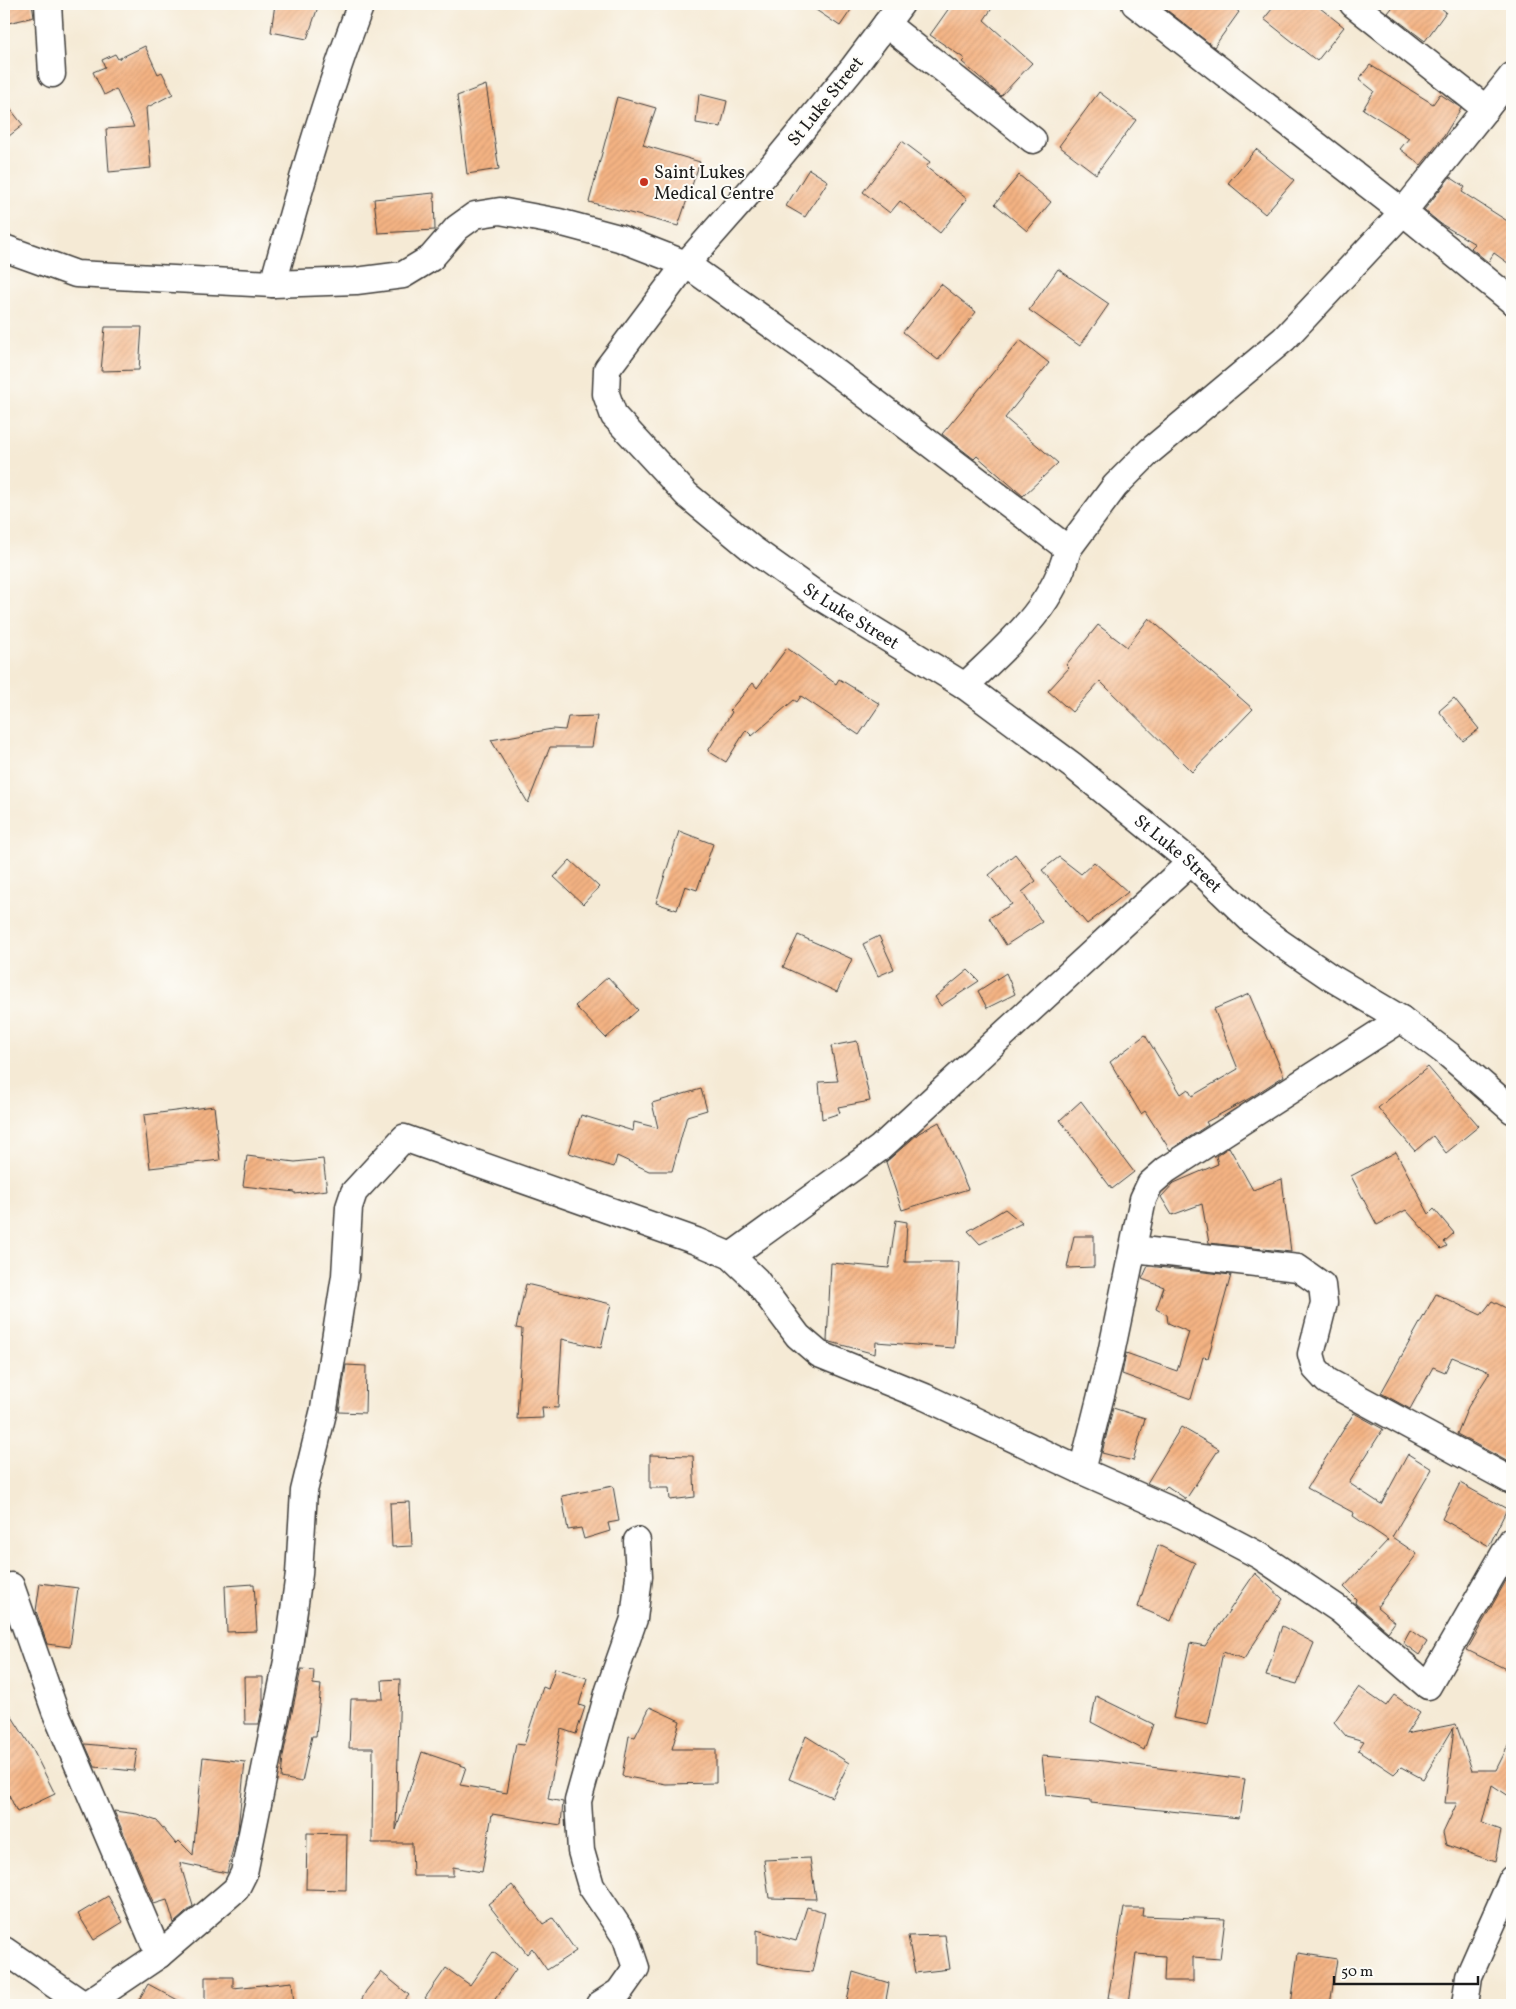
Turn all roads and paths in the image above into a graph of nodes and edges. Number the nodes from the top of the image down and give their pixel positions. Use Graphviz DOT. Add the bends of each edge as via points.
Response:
graph roads {
  1 [pos="48,4"];
  2 [pos="361,4"];
  3 [pos="1135,4"];
  4 [pos="1353,4"];
  5 [pos="893,14"];
  6 [pos="52,74"];
  7 [pos="1512,76"];
  8 [pos="1486,109"];
  9 [pos="1033,140"];
  10 [pos="1403,212"];
  11 [pos="4,248"];
  12 [pos="686,264"];
  13 [pos="273,284"];
  14 [pos="1512,301"];
  15 [pos="1068,549"];
  16 [pos="965,686"];
  17 [pos="1191,862"];
  18 [pos="1401,1019"];
  19 [pos="1512,1110"];
  20 [pos="1134,1249"];
  21 [pos="730,1256"];
  22 [pos="1082,1471"];
  23 [pos="1512,1481"];
  24 [pos="1512,1540"];
  25 [pos="638,1541"];
  26 [pos="12,1586"];
  27 [pos="1512,1879"];
  28 [pos="4,1950"];
  29 [pos="160,1955"];
  30 [pos="84,2005"];
  31 [pos="599,2005"];
  32 [pos="1465,2005"];
  1 -- 6 [label="street"];
  2 -- 13 [label="street" via="308,160"];
  3 -- 10 [label="street"];
  4 -- 8 [label="street"];
  5 -- 9 [label="street"];
  5 -- 12 [label="street, St Luke Street" via="773,165"];
  7 -- 8 [label="street"];
  8 -- 10 [label="street"];
  10 -- 14 [label="street"];
  10 -- 15 [label="street" via="1284,339 1150,451 1115,486"];
  11 -- 13 [label="street" via="76,274"];
  12 -- 13 [label="street" via="619,238 500,211 475,215 457,228 431,258 403,275"];
  12 -- 15 [label="street" via="808,351"];
  12 -- 16 [label="street, St Luke Street" via="607,369 606,394 614,416 687,495 751,548 817,595"];
  15 -- 16 [label="street" via="1062,572 1045,604"];
  16 -- 17 [label="street, St Luke Street" via="1073,766"];
  17 -- 18 [label="street, St Luke Street" via="1253,922 1279,942"];
  17 -- 21 [label="street" via="880,1148"];
  18 -- 19 [label="street, St Luke Street" via="1449,1055"];
  18 -- 20 [label="street" via="1166,1170 1150,1184 1143,1199"];
  20 -- 22 [label="street"];
  20 -- 23 [label="street" via="1298,1268 1312,1276 1322,1285 1324,1303 1311,1354 1314,1368 1327,1381"];
  21 -- 22 [label="street" via="756,1280 798,1336 819,1354 925,1397"];
  21 -- 29 [label="street" via="696,1241 404,1138 354,1192 349,1206 345,1276 324,1409 304,1491 299,1574 287,1661 244,1873 236,1889"];
  22 -- 24 [label="street" via="1182,1515 1260,1556 1340,1610 1428,1686"];
  25 -- 31 [label="street" via="639,1576 634,1618 609,1690 578,1801 581,1851 591,1886 626,1938 636,1968 619,1992"];
  26 -- 29 [label="street" via="55,1711"];
  27 -- 32 [label="street" via="1469,1976"];
  28 -- 30 [label="street"];
  29 -- 30 [label="street"];
}
